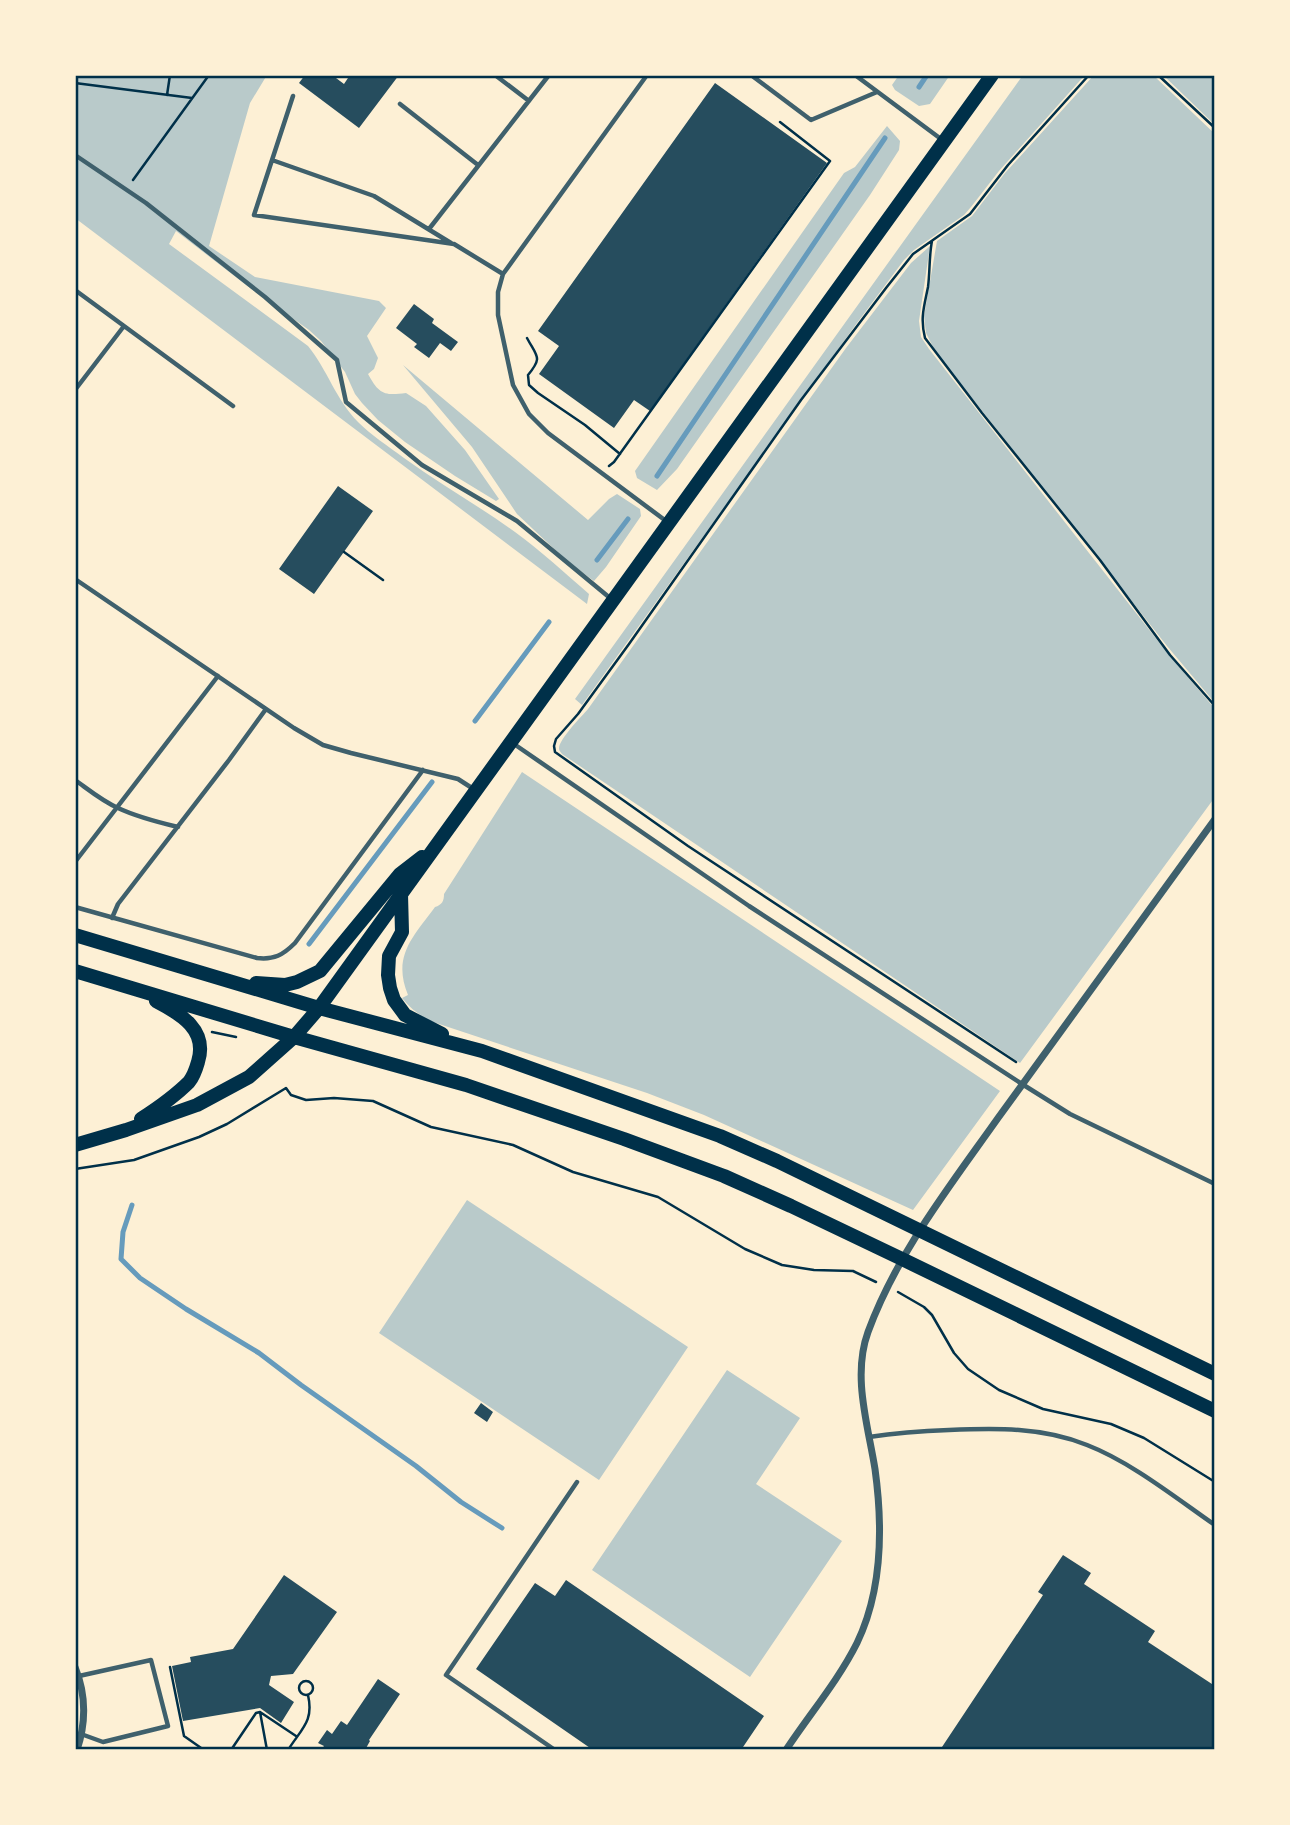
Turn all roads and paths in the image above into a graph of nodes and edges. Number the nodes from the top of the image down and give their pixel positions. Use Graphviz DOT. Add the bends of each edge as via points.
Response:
graph roads {
  1 [pos="170,75"];
  2 [pos="209,75"];
  3 [pos="495,75"];
  4 [pos="549,75"];
  5 [pos="647,75"];
  6 [pos="751,75"];
  7 [pos="855,75"];
  8 [pos="992,75"];
  9 [pos="1089,75"];
  10 [pos="1158,75"];
  11 [pos="75,83"];
  12 [pos="877,92"];
  13 [pos="167,95"];
  14 [pos="293,96"];
  15 [pos="192,98"];
  16 [pos="528,101"];
  17 [pos="400,104"];
  18 [pos="780,122"];
  19 [pos="1215,128"];
  20 [pos="944,141"];
  21 [pos="75,155"];
  22 [pos="272,160"];
  23 [pos="478,165"];
  24 [pos="127,189"];
  25 [pos="429,229"];
  26 [pos="933,239"];
  27 [pos="454,244"];
  28 [pos="503,274"];
  29 [pos="75,290"];
  30 [pos="124,326"];
  31 [pos="527,338"];
  32 [pos="75,390"];
  33 [pos="233,407"];
  34 [pos="620,454"];
  35 [pos="601,472"];
  36 [pos="669,524"];
  37 [pos="344,552"];
  38 [pos="76,580"];
  39 [pos="383,580"];
  40 [pos="614,601"];
  41 [pos="218,676"];
  42 [pos="1215,706"];
  43 [pos="266,709"];
  44 [pos="511,742"];
  45 [pos="423,770"];
  46 [pos="75,780"];
  47 [pos="476,791"];
  48 [pos="117,808"];
  49 [pos="1215,819"];
  50 [pos="178,827"];
  51 [pos="437,845"];
  52 [pos="75,862"];
  53 [pos="401,894"];
  54 [pos="75,907"];
  55 [pos="112,918"];
  56 [pos="75,935"];
  57 [pos="75,971"];
  58 [pos="235,983"];
  59 [pos="130,987"];
  60 [pos="319,1008"];
  61 [pos="205,1031"];
  62 [pos="238,1037"];
  63 [pos="294,1037"];
  64 [pos="482,1052"];
  65 [pos="1016,1062"];
  66 [pos="1022,1084"];
  67 [pos="126,1130"];
  68 [pos="75,1145"];
  69 [pos="75,1169"];
  70 [pos="1215,1184"];
  71 [pos="919,1231"];
  72 [pos="902,1259"];
  73 [pos="887,1286"];
  74 [pos="1215,1374"];
  75 [pos="1215,1411"];
  76 [pos="869,1437"];
  77 [pos="577,1482"];
  78 [pos="1215,1482"];
  79 [pos="1215,1525"];
  80 [pos="75,1667"];
  81 [pos="170,1667"];
  82 [pos="79,1676"];
  83 [pos="308,1695"];
  84 [pos="260,1712"];
  85 [pos="81,1734"];
  86 [pos="296,1737"];
  87 [pos="77,1750"];
  88 [pos="204,1750"];
  89 [pos="231,1750"];
  90 [pos="267,1750"];
  91 [pos="288,1750"];
  92 [pos="555,1750"];
  93 [pos="786,1750"];
  1 -- 13 [label="path"];
  2 -- 15 [label="path"];
  3 -- 16 [label="lane"];
  4 -- 16 [label="lane"];
  5 -- 28 [label="lane"];
  6 -- 12 [label="lane" via="811,120"];
  7 -- 12 [label="lane"];
  8 -- 20 [label="main road"];
  9 -- 26 [label="path" via="970,214"];
  10 -- 19 [label="path"];
  11 -- 13 [label="path"];
  12 -- 20 [label="lane"];
  13 -- 15 [label="path"];
  14 -- 22 [label="lane"];
  15 -- 24 [label="path"];
  16 -- 23 [label="lane"];
  17 -- 23 [label="lane"];
  18 -- 34 [label="path" via="831,161"];
  20 -- 36 [label="main road"];
  21 -- 24 [label="lane"];
  22 -- 25 [label="lane" via="374,196"];
  22 -- 27 [label="lane" via="254,215"];
  23 -- 25 [label="lane"];
  24 -- 40 [label="lane" via="337,360 346,402 422,465 517,521"];
  25 -- 27 [label="lane"];
  26 -- 42 [label="path" via="922,307 925,338"];
  26 -- 65 [label="path" via="913,254 831,359 554,746 555,752 688,846"];
  27 -- 28 [label="lane"];
  28 -- 35 [label="lane" via="498,315 513,385 529,414 548,433"];
  29 -- 30 [label="lane"];
  30 -- 32 [label="lane"];
  30 -- 33 [label="lane"];
  31 -- 34 [label="path" via="538,359 528,375 529,385"];
  34 -- 35 [label="path"];
  35 -- 36 [label="lane"];
  36 -- 40 [label="main road"];
  37 -- 39 [label="path"];
  38 -- 41 [label="lane"];
  40 -- 44 [label="main road"];
  41 -- 43 [label="lane"];
  41 -- 48 [label="lane"];
  43 -- 45 [label="lane" via="323,745"];
  43 -- 50 [label="lane"];
  44 -- 47 [label="main road"];
  44 -- 66 [label="lane" via="749,906"];
  45 -- 47 [label="lane" via="458,779"];
  45 -- 55 [label="lane" via="295,943 277,957 257,957"];
  46 -- 48 [label="lane"];
  47 -- 51 [label="main road"];
  48 -- 50 [label="lane"];
  48 -- 52 [label="lane"];
  49 -- 66 [label="street"];
  50 -- 55 [label="lane"];
  51 -- 53 [label="main road"];
  51 -- 58 [label="main road" via="400,874 320,971 285,985"];
  53 -- 60 [label="main road"];
  53 -- 64 [label="main road" via="402,932 389,956 394,1000 416,1022"];
  54 -- 55 [label="lane"];
  56 -- 58 [label="main road"];
  57 -- 59 [label="main road"];
  58 -- 60 [label="main road"];
  59 -- 63 [label="main road"];
  59 -- 67 [label="main road" via="188,1021 201,1048 191,1079"];
  60 -- 63 [label="main road"];
  60 -- 64 [label="main road"];
  61 -- 62 [label="path"];
  63 -- 67 [label="main road" via="250,1077 197,1105"];
  63 -- 72 [label="main road" via="467,1085 624,1139 724,1176"];
  64 -- 71 [label="main road" via="720,1136"];
  66 -- 70 [label="lane" via="1070,1114"];
  66 -- 71 [label="street"];
  67 -- 68 [label="main road"];
  69 -- 73 [label="path" via="134,1160 199,1138 286,1088 306,1100 373,1101 431,1127 513,1145 573,1172 658,1197 745,1249 782,1265 853,1271"];
  71 -- 72 [label="street"];
  71 -- 74 [label="main road"];
  72 -- 73 [label="street"];
  72 -- 75 [label="main road"];
  73 -- 76 [label="street" via="866,1335 862,1357"];
  73 -- 78 [label="path" via="924,1307 968,1369 999,1390 1043,1409 1111,1424 1144,1438"];
  76 -- 79 [label="lane" via="974,1429 1023,1429 1056,1436 1087,1445 1126,1465"];
  76 -- 93 [label="street" via="880,1547 866,1619 844,1665"];
  77 -- 92 [label="lane" via="446,1675"];
  80 -- 82 [label="street"];
  81 -- 88 [label="path" via="184,1737"];
  82 -- 85 [label="street" via="84,1710"];
  82 -- 85 [label="lane" via="151,1660 168,1726 103,1742"];
  83 -- 86 [label="path" via="309,1717"];
  84 -- 86 [label="path"];
  84 -- 89 [label="path"];
  84 -- 90 [label="path"];
  85 -- 87 [label="street"];
  86 -- 91 [label="path"];
}
